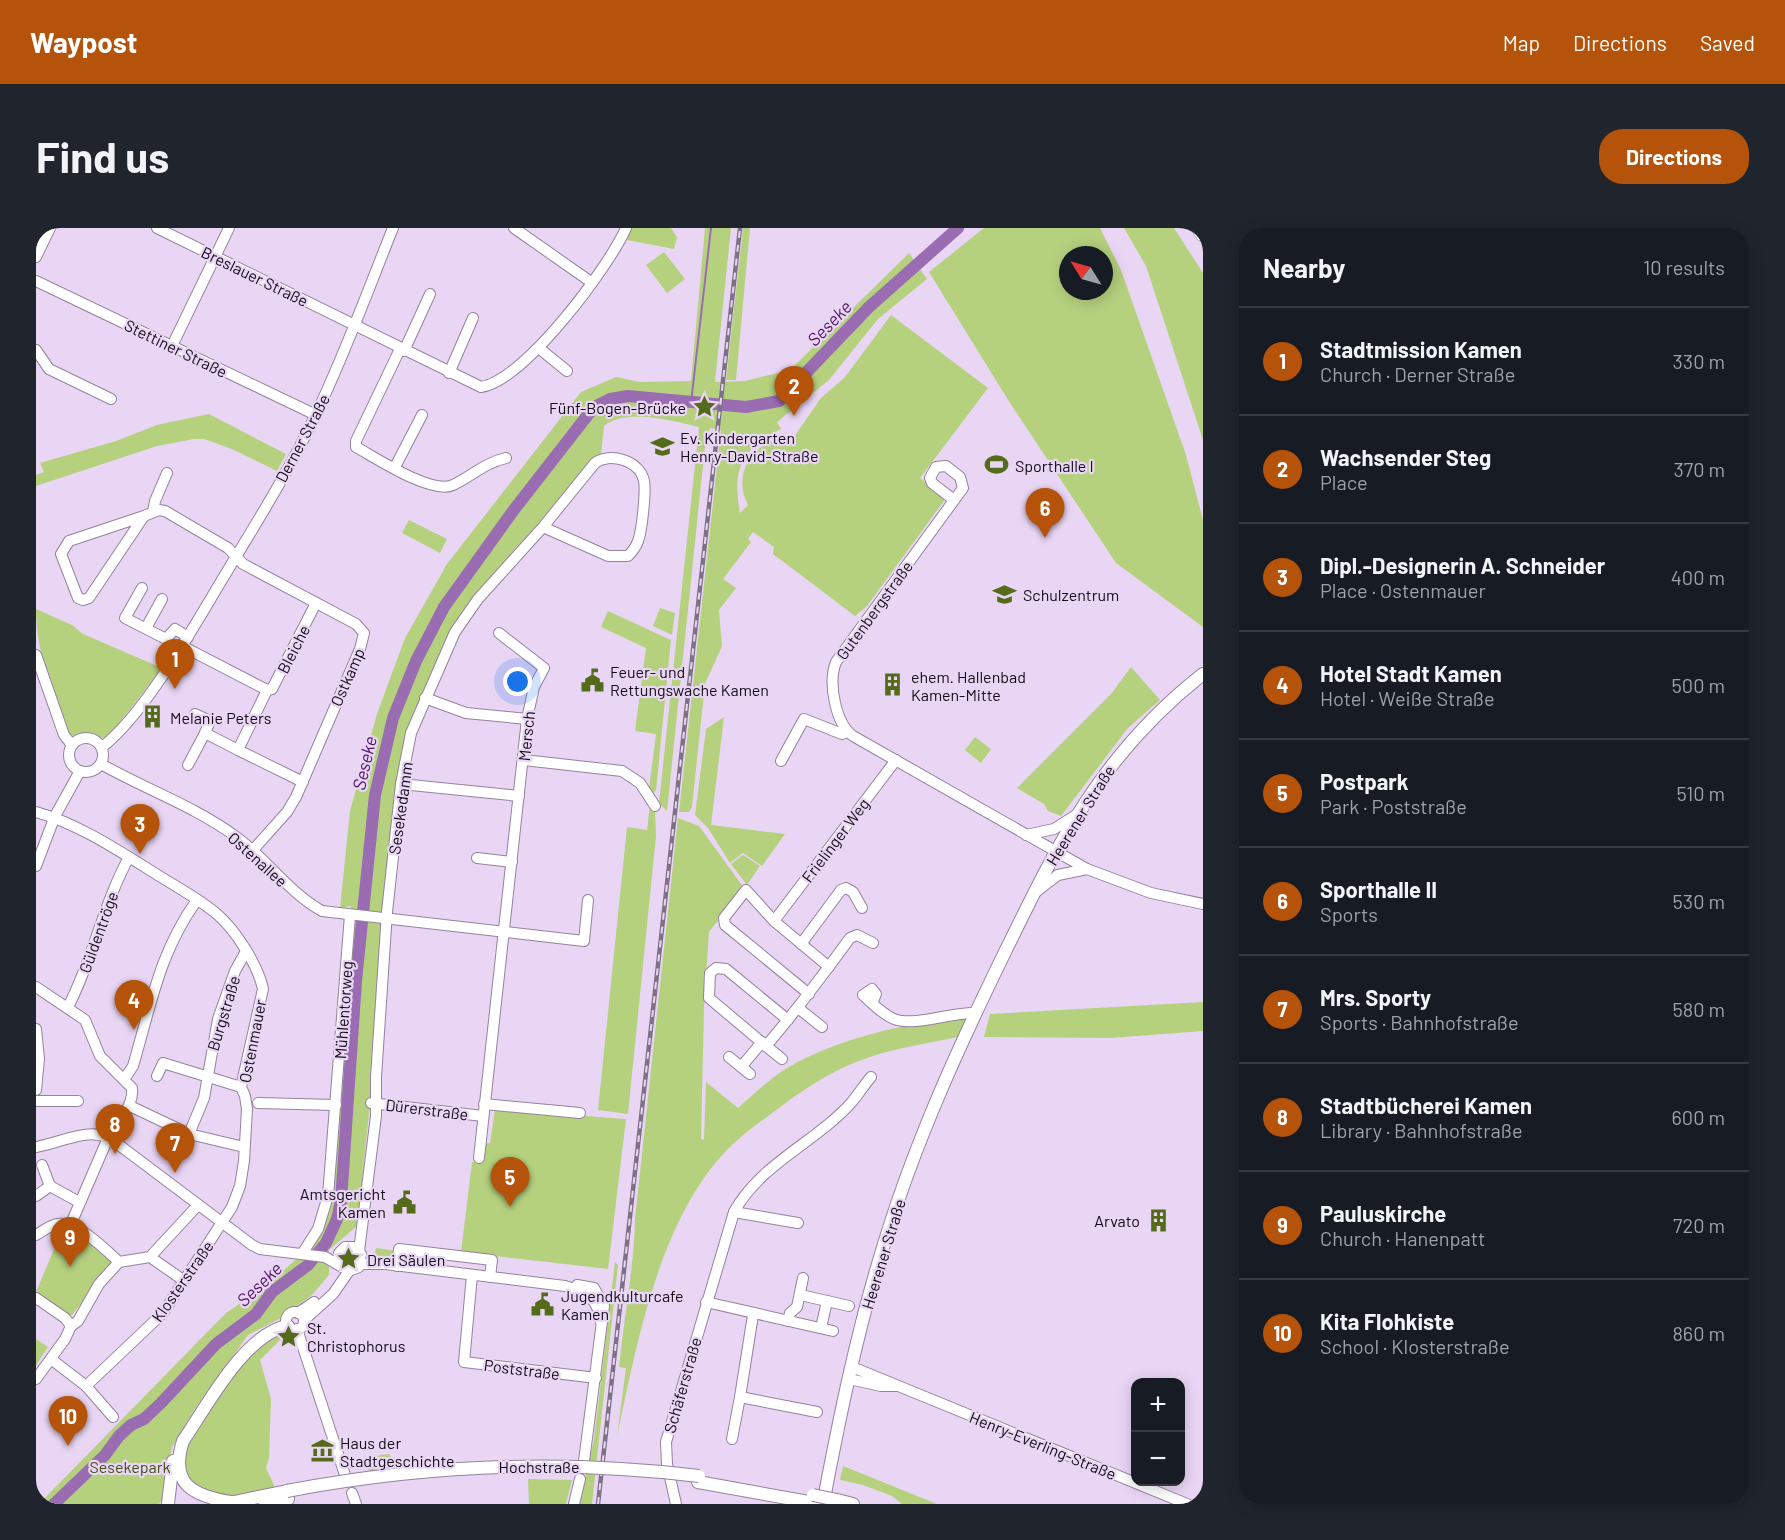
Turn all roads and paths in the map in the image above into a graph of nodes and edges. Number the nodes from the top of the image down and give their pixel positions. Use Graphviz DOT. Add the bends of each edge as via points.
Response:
graph roads {
  1 [pos="50,228"];
  2 [pos="157,228"];
  3 [pos="229,228"];
  4 [pos="393,228"];
  5 [pos="514,228"];
  6 [pos="626,228"];
  7 [pos="1199,228"];
  8 [pos="1203,234"];
  9 [pos="36,256"];
  10 [pos="214,256"];
  11 [pos="36,281"];
  12 [pos="591,282"];
  13 [pos="430,294"];
  14 [pos="472,318"];
  15 [pos="354,325"];
  16 [pos="172,346"];
  17 [pos="540,349"];
  18 [pos="36,350"];
  19 [pos="402,350"];
  20 [pos="567,372"];
  21 [pos="449,373"];
  22 [pos="111,399"];
  23 [pos="316,415"];
  24 [pos="422,415"];
  25 [pos="506,458"];
  26 [pos="394,467"];
  27 [pos="167,473"];
  28 [pos="954,500"];
  29 [pos="149,514"];
  30 [pos="543,527"];
  31 [pos="236,557"];
  32 [pos="142,588"];
  33 [pos="162,599"];
  34 [pos="316,603"];
  35 [pos="146,628"];
  36 [pos="499,633"];
  37 [pos="185,642"];
  38 [pos="36,655"];
  39 [pos="1203,674"];
  40 [pos="267,690"];
  41 [pos="425,698"];
  42 [pos="195,714"];
  43 [pos="527,719"];
  44 [pos="847,732"];
  45 [pos="205,733"];
  46 [pos="72,745"];
  47 [pos="102,747"];
  48 [pos="238,750"];
  49 [pos="524,760"];
  50 [pos="896,760"];
  51 [pos="781,761"];
  52 [pos="101,764"];
  53 [pos="188,765"];
  54 [pos="80,771"];
  55 [pos="303,782"];
  56 [pos="401,784"];
  57 [pos="519,796"];
  58 [pos="656,806"];
  59 [pos="36,812"];
  60 [pos="1076,815"];
  61 [pos="55,816"];
  62 [pos="1026,835"];
  63 [pos="253,850"];
  64 [pos="1054,852"];
  65 [pos="129,857"];
  66 [pos="477,858"];
  67 [pos="512,862"];
  68 [pos="36,866"];
  69 [pos="1087,869"];
  70 [pos="1032,895"];
  71 [pos="197,900"];
  72 [pos="588,900"];
  73 [pos="1203,904"];
  74 [pos="862,908"];
  75 [pos="353,915"];
  76 [pos="387,918"];
  77 [pos="774,921"];
  78 [pos="506,934"];
  79 [pos="873,943"];
  80 [pos="801,944"];
  81 [pos="245,953"];
  82 [pos="829,967"];
  83 [pos="36,987"];
  84 [pos="808,994"];
  85 [pos="872,1003"];
  86 [pos="68,1007"];
  87 [pos="798,1008"];
  88 [pos="975,1013"];
  89 [pos="788,1020"];
  90 [pos="822,1027"];
  91 [pos="36,1029"];
  92 [pos="764,1044"];
  93 [pos="729,1057"];
  94 [pos="782,1059"];
  95 [pos="156,1076"];
  96 [pos="207,1076"];
  97 [pos="871,1077"];
  98 [pos="125,1078"];
  99 [pos="36,1087"];
  100 [pos="241,1087"];
  101 [pos="36,1101"];
  102 [pos="78,1101"];
  103 [pos="258,1103"];
  104 [pos="374,1103"];
  105 [pos="336,1105"];
  106 [pos="130,1106"];
  107 [pos="484,1110"];
  108 [pos="580,1113"];
  109 [pos="189,1134"];
  110 [pos="112,1138"];
  111 [pos="36,1147"];
  112 [pos="244,1147"];
  113 [pos="480,1158"];
  114 [pos="42,1165"];
  115 [pos="50,1186"];
  116 [pos="36,1196"];
  117 [pos="79,1202"];
  118 [pos="198,1205"];
  119 [pos="734,1212"];
  120 [pos="224,1223"];
  121 [pos="798,1223"];
  122 [pos="70,1226"];
  123 [pos="36,1235"];
  124 [pos="305,1254"];
  125 [pos="150,1257"];
  126 [pos="349,1259"];
  127 [pos="119,1262"];
  128 [pos="397,1266"];
  129 [pos="472,1275"];
  130 [pos="490,1277"];
  131 [pos="803,1278"];
  132 [pos="183,1280"];
  133 [pos="805,1296"];
  134 [pos="36,1298"];
  135 [pos="827,1301"];
  136 [pos="706,1302"];
  137 [pos="849,1306"];
  138 [pos="753,1315"];
  139 [pos="295,1321"];
  140 [pos="788,1321"];
  141 [pos="70,1326"];
  142 [pos="821,1328"];
  143 [pos="833,1330"];
  144 [pos="51,1359"];
  145 [pos="850,1373"];
  146 [pos="596,1378"];
  147 [pos="36,1380"];
  148 [pos="86,1386"];
  149 [pos="740,1397"];
  150 [pos="817,1412"];
  151 [pos="113,1417"];
  152 [pos="732,1439"];
  153 [pos="584,1461"];
  154 [pos="345,1475"];
  155 [pos="580,1479"];
  156 [pos="352,1493"];
  157 [pos="264,1500"];
  158 [pos="817,1501"];
  159 [pos="228,1503"];
  160 [pos="168,1504"];
  161 [pos="356,1504"];
  162 [pos="573,1504"];
  163 [pos="676,1504"];
  164 [pos="853,1504"];
  165 [pos="1187,1504"];
  1 -- 9 [label="street"];
  2 -- 10 [label="street, Breslauer Straße"];
  3 -- 10 [label="street"];
  4 -- 15 [label="street, Derner Straße"];
  5 -- 12 [label="street"];
  6 -- 12 [label="street"];
  7 -- 8 [label="highway"];
  10 -- 15 [label="street, Breslauer Straße"];
  10 -- 16 [label="street"];
  11 -- 16 [label="street, Stettiner Straße"];
  12 -- 17 [label="street"];
  13 -- 19 [label="street"];
  14 -- 21 [label="street"];
  15 -- 19 [label="street, Breslauer Straße"];
  15 -- 23 [label="street, Derner Straße"];
  16 -- 23 [label="street, Stettiner Straße"];
  17 -- 20 [label="street"];
  17 -- 21 [label="street, Breslauer Straße" via="492,385 472,384"];
  18 -- 22 [label="street" via="49,369"];
  19 -- 21 [label="street, Breslauer Straße"];
  19 -- 26 [label="street" via="356,441 356,447"];
  23 -- 31 [label="street, Derner Straße"];
  24 -- 26 [label="street"];
  25 -- 26 [label="street" via="445,487 429,484"];
  27 -- 29 [label="street"];
  28 -- 44 [label="street, Gutenbergstraße" via="836,662 832,679"];
  29 -- 29 [label="street" via="93,592 86,600 78,598 61,554 69,541"];
  29 -- 31 [label="street, Ostkamp" via="165,511"];
  30 -- 30 [label="street, Sesekedamm" via="608,555 628,556 639,540 644,480 629,463 614,457 599,460"];
  30 -- 41 [label="street, Sesekedamm" via="478,599 455,632"];
  31 -- 34 [label="street, Ostkamp"];
  31 -- 37 [label="street, Derner Straße"];
  32 -- 35 [label="street" via="125,618"];
  33 -- 35 [label="street"];
  34 -- 40 [label="street, Bleiche" via="272,689"];
  34 -- 55 [label="street, Ostkamp" via="362,628 364,638"];
  35 -- 37 [label="street" via="166,639 175,629"];
  36 -- 43 [label="street, Mersch" via="544,668 534,687"];
  37 -- 40 [label="street, Bleiche"];
  37 -- 47 [label="street, Derner Straße" via="123,726"];
  38 -- 46 [label="street" via="64,735"];
  39 -- 60 [label="main road, Heerener Straße" via="1135,735"];
  40 -- 48 [label="street, Bleiche"];
  41 -- 43 [label="street" via="466,713"];
  41 -- 56 [label="street, Sesekedamm" via="411,733"];
  42 -- 45 [label="street" via="210,721"];
  43 -- 49 [label="street, Mersch"];
  44 -- 50 [label="street"];
  44 -- 51 [label="street" via="842,734 804,719"];
  45 -- 48 [label="street"];
  45 -- 53 [label="street"];
  46 -- 47 [label="street" via="87,737"];
  46 -- 54 [label="street" via="69,760"];
  47 -- 52 [label="street"];
  48 -- 55 [label="street"];
  49 -- 57 [label="street, Mersch"];
  49 -- 58 [label="street" via="622,771 640,783"];
  50 -- 62 [label="street"];
  50 -- 77 [label="street, Frielinger Weg"];
  52 -- 54 [label="street" via="92,771"];
  52 -- 63 [label="street, Ostenallee" via="229,831"];
  54 -- 61 [label="street"];
  55 -- 63 [label="street, Ostkamp" via="286,812"];
  56 -- 57 [label="street"];
  56 -- 76 [label="street, Sesekedamm"];
  57 -- 67 [label="street, Mersch"];
  59 -- 61 [label="street, Ostenmauer"];
  60 -- 62 [label="street" via="1054,829"];
  60 -- 64 [label="main road, Heerener Straße"];
  61 -- 65 [label="street, Ostenmauer"];
  61 -- 68 [label="street"];
  62 -- 64 [label="street"];
  63 -- 75 [label="street, Ostenallee" via="311,905 321,911"];
  64 -- 69 [label="street"];
  64 -- 70 [label="main road, Heerener Straße"];
  65 -- 71 [label="street, Ostenmauer"];
  65 -- 86 [label="street, Güldentröge"];
  66 -- 67 [label="street"];
  67 -- 78 [label="street, Mersch"];
  69 -- 70 [label="street" via="1058,875"];
  69 -- 73 [label="street" via="1151,893"];
  70 -- 88 [label="main road, Heerener Straße"];
  71 -- 81 [label="street, Ostenmauer" via="230,928"];
  71 -- 98 [label="street" via="170,941 134,1067"];
  72 -- 78 [label="street" via="584,941"];
  74 -- 80 [label="street" via="853,892 846,888 840,891"];
  75 -- 76 [label="street, Ostenallee"];
  75 -- 105 [label="street, Mühlentorweg"];
  76 -- 78 [label="street, Ostenallee"];
  76 -- 104 [label="street, Sesekedamm"];
  77 -- 80 [label="street"];
  77 -- 84 [label="street" via="746,890 723,922"];
  78 -- 107 [label="street, Mersch"];
  79 -- 82 [label="street" via="857,936 850,938"];
  80 -- 82 [label="street"];
  81 -- 96 [label="street, Burgstraße" via="226,994"];
  81 -- 100 [label="street, Ostenmauer" via="262,989"];
  82 -- 84 [label="street"];
  83 -- 86 [label="street"];
  84 -- 87 [label="street"];
  85 -- 88 [label="street" via="902,1021"];
  86 -- 98 [label="street" via="88,1024 104,1061"];
  87 -- 89 [label="street"];
  87 -- 90 [label="street"];
  88 -- 145 [label="main road, Heerener Straße" via="906,1179 881,1254"];
  89 -- 92 [label="street"];
  89 -- 92 [label="street" via="726,969 713,970 709,998"];
  91 -- 99 [label="street"];
  92 -- 93 [label="street" via="745,1070"];
  92 -- 94 [label="street"];
  95 -- 96 [label="street" via="163,1063"];
  96 -- 100 [label="street"];
  96 -- 109 [label="street, Burgstraße" via="204,1098"];
  97 -- 119 [label="street, Schäferstraße" via="850,1104 762,1177"];
  98 -- 106 [label="street" via="132,1088"];
  100 -- 112 [label="street, Ostenmauer" via="247,1109"];
  101 -- 102 [label="street"];
  103 -- 105 [label="street"];
  104 -- 107 [label="street, Dürerstraße"];
  104 -- 126 [label="street, Sesekedamm" via="363,1226"];
  105 -- 124 [label="street, Mühlentorweg" via="324,1216"];
  106 -- 109 [label="street"];
  106 -- 110 [label="street"];
  107 -- 108 [label="street, Dürerstraße"];
  107 -- 113 [label="street, Mersch"];
  109 -- 112 [label="street"];
  110 -- 111 [label="street" via="86,1133"];
  110 -- 117 [label="street"];
  110 -- 118 [label="street"];
  112 -- 120 [label="street, Ostenmauer" via="240,1185"];
  114 -- 115 [label="street"];
  115 -- 116 [label="street"];
  115 -- 117 [label="street"];
  117 -- 122 [label="street"];
  118 -- 120 [label="street"];
  118 -- 125 [label="street"];
  119 -- 121 [label="street"];
  119 -- 136 [label="street, Schäferstraße"];
  120 -- 124 [label="street" via="257,1248"];
  120 -- 132 [label="street, Klosterstraße"];
  122 -- 123 [label="street" via="54,1225"];
  122 -- 127 [label="street" via="95,1240"];
  124 -- 126 [label="street"];
  125 -- 127 [label="street"];
  125 -- 132 [label="street"];
  126 -- 128 [label="street"];
  126 -- 139 [label="street, Sesekedamm" via="327,1291"];
  127 -- 141 [label="street" via="99,1284 78,1321"];
  128 -- 129 [label="street"];
  128 -- 130 [label="street" via="399,1249 492,1260"];
  129 -- 130 [label="street"];
  129 -- 146 [label="street, Poststraße" via="464,1362"];
  130 -- 146 [label="street" via="588,1286 598,1292 604,1306"];
  131 -- 140 [label="street" via="798,1307 790,1313"];
  132 -- 148 [label="street, Klosterstraße" via="163,1313"];
  133 -- 135 [label="street"];
  134 -- 141 [label="street"];
  135 -- 137 [label="street"];
  135 -- 142 [label="street"];
  136 -- 138 [label="street"];
  136 -- 163 [label="street, Schäferstraße" via="666,1442"];
  138 -- 140 [label="street"];
  138 -- 149 [label="street"];
  139 -- 154 [label="street"];
  139 -- 159 [label="main road" via="269,1332 249,1348 183,1441 178,1456 182,1481 202,1497"];
  139 -- 160 [label="main road" via="264,1328 243,1345 183,1432 172,1462"];
  140 -- 142 [label="street"];
  141 -- 144 [label="street"];
  142 -- 143 [label="street"];
  144 -- 147 [label="street"];
  144 -- 148 [label="street"];
  145 -- 158 [label="main road, Heerener Straße"];
  145 -- 165 [label="street, Henry-Everling-Straße" via="881,1386 898,1386"];
  146 -- 153 [label="street"];
  148 -- 151 [label="street"];
  149 -- 150 [label="street"];
  149 -- 152 [label="street"];
  155 -- 162 [label="street"];
  156 -- 161 [label="street"];
  157 -- 158 [label="main road, Hochstraße" via="385,1482 482,1474 605,1474 699,1479"];
  157 -- 159 [label="main road, Hochstraße"];
  158 -- 164 [label="main road, Hochstraße, bridge"];
}
